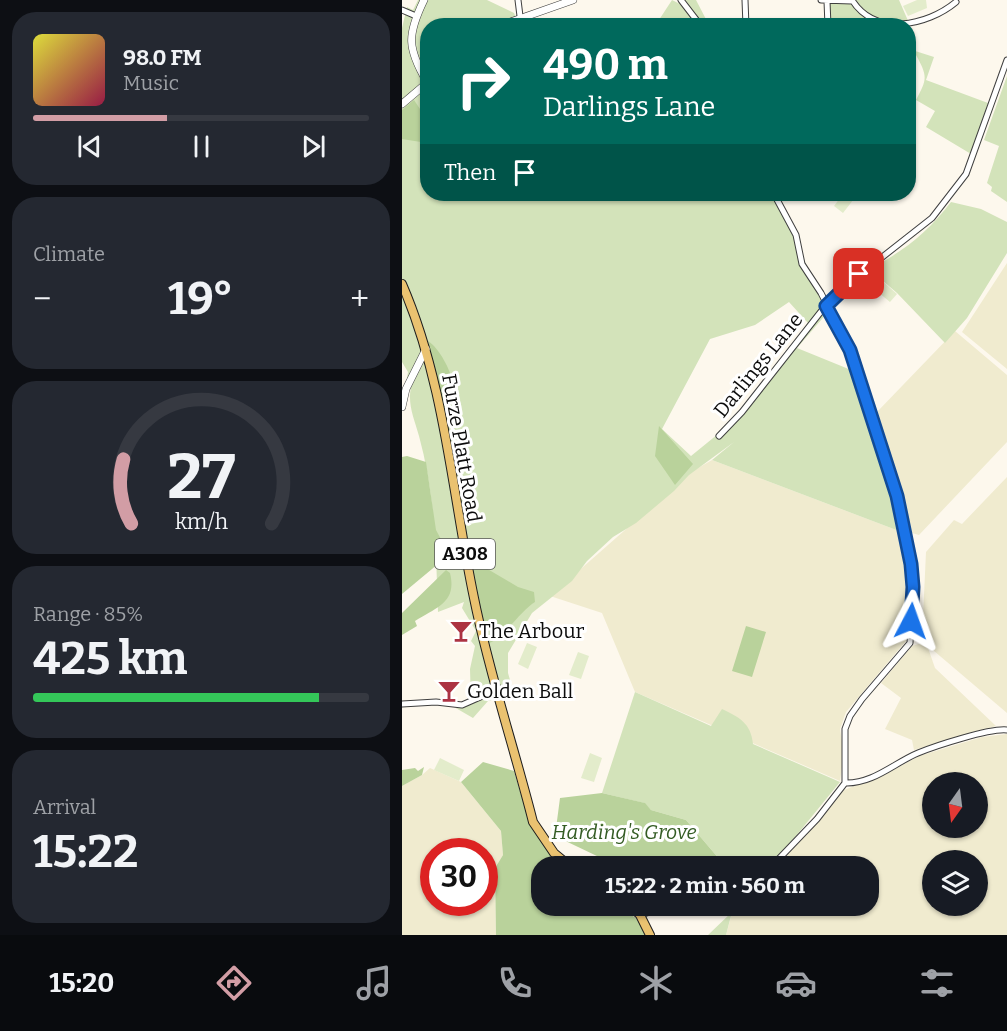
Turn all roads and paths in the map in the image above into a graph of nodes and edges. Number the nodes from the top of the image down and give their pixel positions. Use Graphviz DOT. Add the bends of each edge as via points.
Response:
graph roads {
  1 [pos="424,0"];
  2 [pos="518,0"];
  3 [pos="573,0"];
  4 [pos="681,0"];
  5 [pos="745,0"];
  6 [pos="824,1"];
  7 [pos="852,1"];
  8 [pos="956,2"];
  9 [pos="687,3"];
  10 [pos="402,10"];
  11 [pos="416,16"];
  12 [pos="520,16"];
  13 [pos="516,18"];
  14 [pos="696,18"];
  15 [pos="746,18"];
  16 [pos="827,18"];
  17 [pos="870,18"];
  18 [pos="916,20"];
  19 [pos="1007,60"];
  20 [pos="420,68"];
  21 [pos="420,88"];
  22 [pos="402,104"];
  23 [pos="778,201"];
  24 [pos="402,284"];
  25 [pos="821,293"];
  26 [pos="834,295"];
  27 [pos="826,306"];
  28 [pos="426,349"];
  29 [pos="402,407"];
  30 [pos="719,436"];
  31 [pos="496,690"];
  32 [pos="402,705"];
  33 [pos="1007,730"];
  34 [pos="845,783"];
  35 [pos="558,856"];
  36 [pos="782,856"];
  37 [pos="640,916"];
  38 [pos="650,935"];
  1 -- 11 [label="street"];
  2 -- 12 [label="street"];
  3 -- 12 [label="street"];
  4 -- 9 [label="street"];
  5 -- 15 [label="street"];
  6 -- 7 [label="street"];
  6 -- 16 [label="street"];
  7 -- 17 [label="street"];
  8 -- 18 [label="street" via="936,17"];
  9 -- 14 [label="street"];
  10 -- 11 [label="street"];
  11 -- 20 [label="street" via="410,35 411,49"];
  12 -- 13 [label="street"];
  19 -- 26 [label="street, Darlings Lane" via="966,174 932,219"];
  21 -- 22 [label="street"];
  23 -- 25 [label="street" via="796,235 802,264"];
  24 -- 28 [label="main road, Furze Platt Road / A308"];
  25 -- 26 [label="street"];
  25 -- 27 [label="street"];
  26 -- 27 [label="street, Darlings Lane"];
  27 -- 30 [label="street, Darlings Lane"];
  27 -- 34 [label="street" via="850,350 874,421 897,496 913,587 910,643 862,699 845,729"];
  28 -- 29 [label="street" via="406,389"];
  28 -- 31 [label="main road, Furze Platt Road / A308" via="443,420 474,600"];
  31 -- 32 [label="street" via="462,705"];
  31 -- 35 [label="main road, A308" via="533,822"];
  33 -- 34 [label="street" via="980,733 918,753 878,775"];
  34 -- 36 [label="street"];
  37 -- 38 [label="main road"];
}
